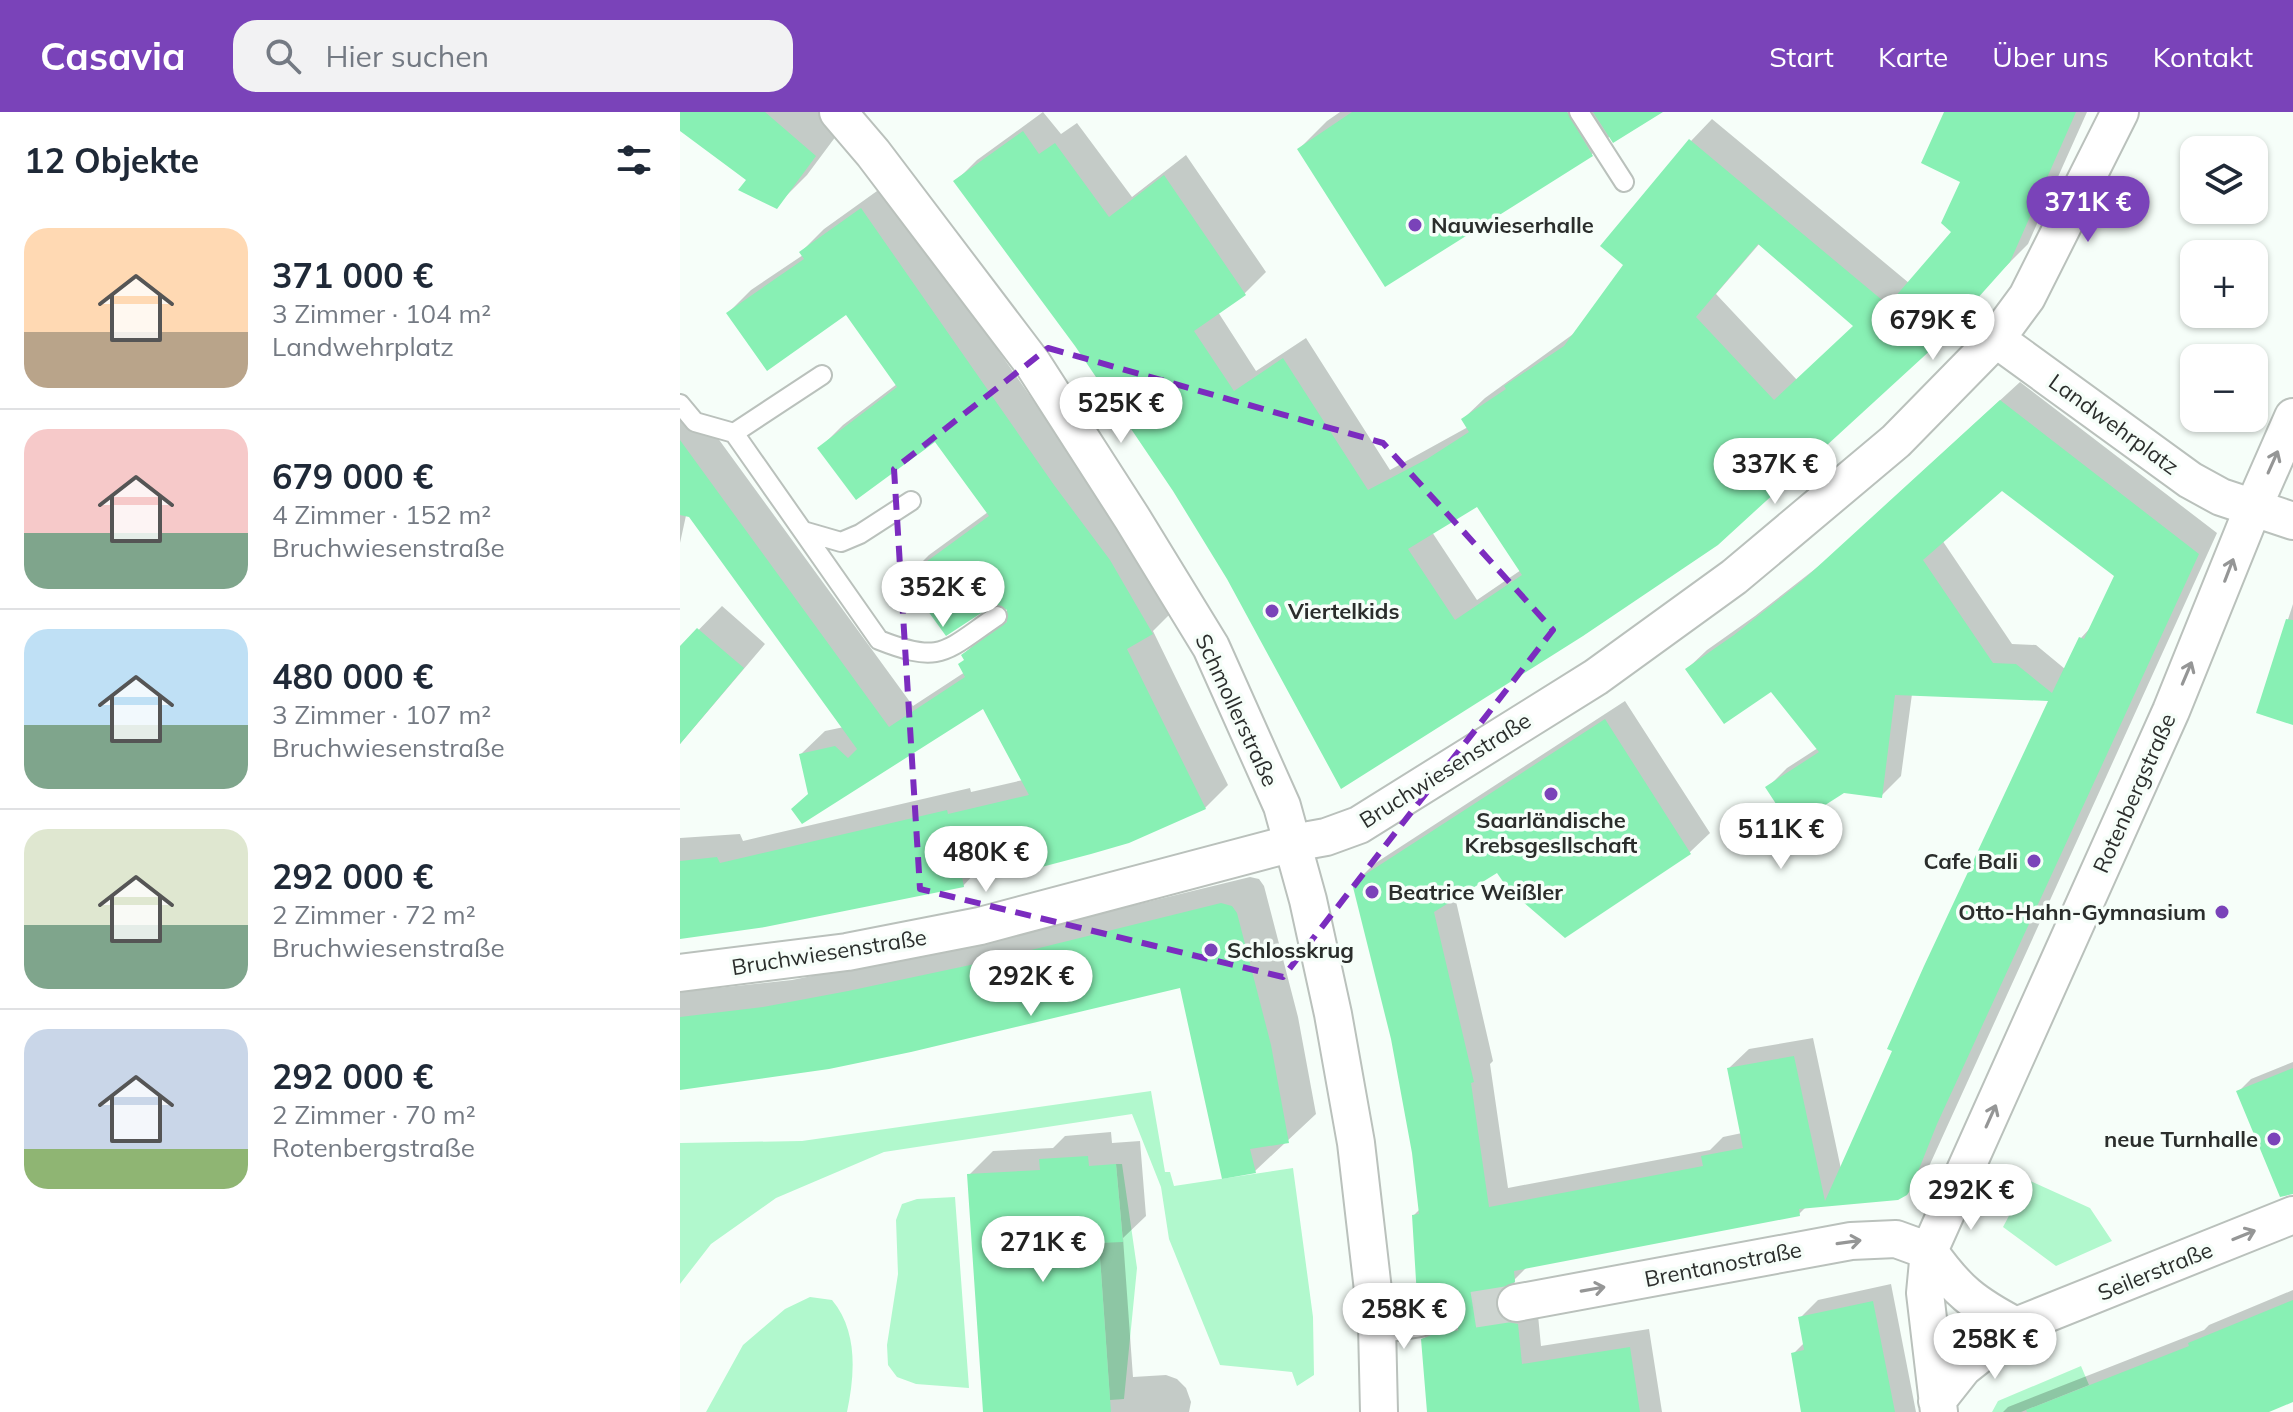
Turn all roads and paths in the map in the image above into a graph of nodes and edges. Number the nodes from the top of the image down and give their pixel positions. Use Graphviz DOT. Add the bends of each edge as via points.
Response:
graph roads {
  1 [pos="838,112"];
  2 [pos="1579,112"];
  3 [pos="2120,112"];
  4 [pos="1624,182"];
  5 [pos="1996,339"];
  6 [pos="822,375"];
  7 [pos="680,404"];
  8 [pos="2293,417"];
  9 [pos="734,433"];
  10 [pos="911,501"];
  11 [pos="2253,508"];
  12 [pos="2293,521"];
  13 [pos="803,531"];
  14 [pos="997,616"];
  15 [pos="1293,843"];
  16 [pos="680,973"];
  17 [pos="2293,1215"];
  18 [pos="1929,1251"];
  19 [pos="1516,1303"];
  20 [pos="1420,1318"];
  21 [pos="1377,1325"];
  22 [pos="2016,1326"];
  23 [pos="1938,1407"];
  24 [pos="1379,1412"];
  1 -- 15 [label="street, Schmollerstraße" via="1033,364 1132,518 1211,647 1276,792"];
  2 -- 4 [label="lane"];
  3 -- 5 [label="street" via="2027,297"];
  5 -- 11 [label="street, Landwehrplatz" via="2190,480"];
  5 -- 15 [label="street, Bruchwiesenstraße" via="1896,441 1790,532 1596,677 1359,825"];
  6 -- 9 [label="lane"];
  7 -- 9 [label="lane" via="695,422"];
  11 -- 8 [label="street, one-way"];
  9 -- 13 [label="lane"];
  10 -- 13 [label="lane" via="841,542"];
  11 -- 12 [label="street, Landwehrplatz"];
  18 -- 11 [label="street, Rotenbergstraße, one-way" via="2171,711"];
  13 -- 14 [label="lane" via="879,640 913,654 943,653"];
  15 -- 16 [label="street, Bruchwiesenstraße" via="980,926 847,952"];
  15 -- 21 [label="street, Schmollerstraße" via="1354,1129"];
  22 -- 17 [label="street, Seilerstraße, one-way"];
  19 -- 18 [label="street, Brentanostraße, one-way" via="1863,1240 1896,1239"];
  18 -- 22 [label="street" via="1951,1282 1986,1311"];
  18 -- 23 [label="street, Rotenbergstraße" via="1925,1293"];
  20 -- 21 [label="street"];
  21 -- 24 [label="street, Schmollerstraße"];
  22 -- 23 [label="street, Rotenbergstraße" via="1963,1368"];
}
